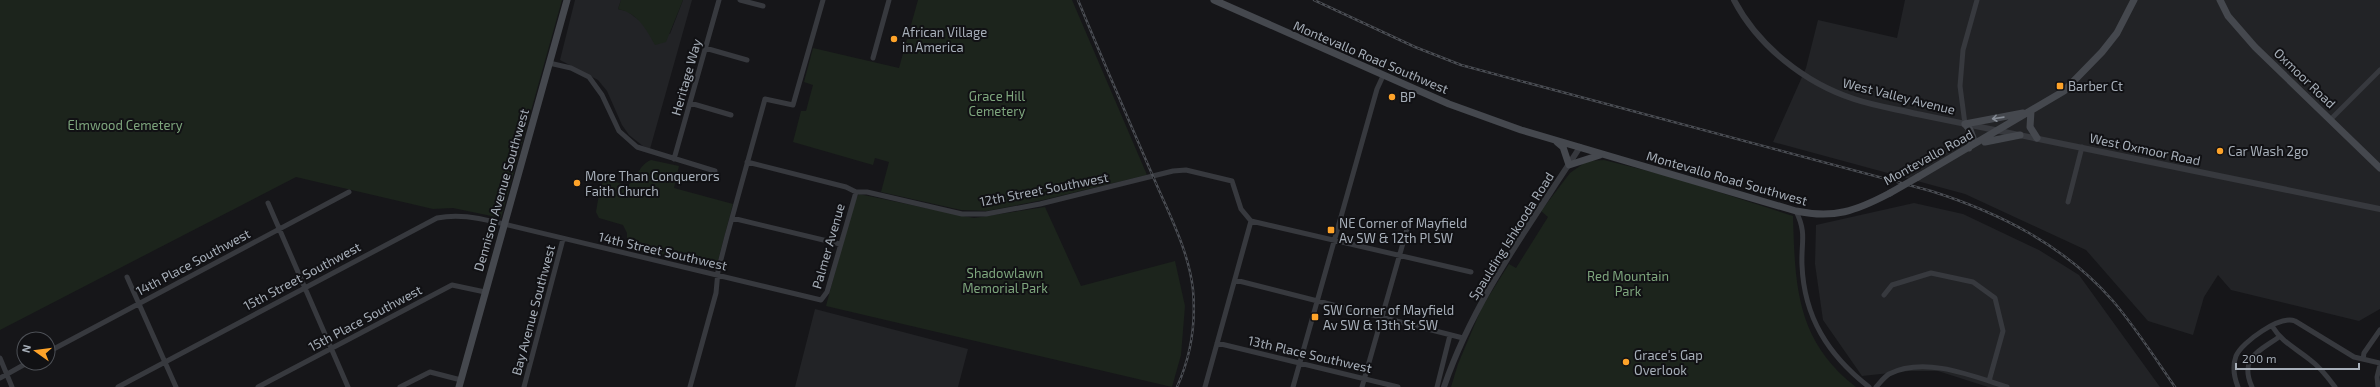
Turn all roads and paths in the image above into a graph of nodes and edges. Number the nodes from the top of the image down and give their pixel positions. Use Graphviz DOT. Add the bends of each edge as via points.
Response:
graph roads {
  1 [pos="567,0"];
  2 [pos="719,0"];
  3 [pos="740,0"];
  4 [pos="823,0"];
  5 [pos="889,0"];
  6 [pos="1214,0"];
  7 [pos="1734,0"];
  8 [pos="1977,0"];
  9 [pos="2134,0"];
  10 [pos="2220,0"];
  11 [pos="762,6"];
  12 [pos="705,48"];
  13 [pos="872,58"];
  14 [pos="747,60"];
  15 [pos="549,63"];
  16 [pos="2380,70"];
  17 [pos="1383,76"];
  18 [pos="690,103"];
  19 [pos="2031,111"];
  20 [pos="731,115"];
  21 [pos="2330,120"];
  22 [pos="1965,124"];
  23 [pos="2000,131"];
  24 [pos="2020,135"];
  25 [pos="2037,138"];
  26 [pos="1556,140"];
  27 [pos="1977,144"];
  28 [pos="1580,147"];
  29 [pos="2082,147"];
  30 [pos="1969,148"];
  31 [pos="1605,155"];
  32 [pos="674,159"];
  33 [pos="747,162"];
  34 [pos="1569,164"];
  35 [pos="2380,168"];
  36 [pos="715,171"];
  37 [pos="349,192"];
  38 [pos="856,192"];
  39 [pos="2068,202"];
  40 [pos="268,203"];
  41 [pos="1868,204"];
  42 [pos="2380,208"];
  43 [pos="1796,211"];
  44 [pos="732,218"];
  45 [pos="1251,221"];
  46 [pos="504,224"];
  47 [pos="280,228"];
  48 [pos="1407,229"];
  49 [pos="564,239"];
  50 [pos="1334,241"];
  51 [pos="840,244"];
  52 [pos="1399,256"];
  53 [pos="1471,272"];
  54 [pos="718,275"];
  55 [pos="127,277"];
  56 [pos="1235,280"];
  57 [pos="305,286"];
  58 [pos="485,292"];
  59 [pos="1884,295"];
  60 [pos="817,300"];
  61 [pos="1317,301"];
  62 [pos="139,304"];
  63 [pos="1380,318"];
  64 [pos="2272,326"];
  65 [pos="2380,330"];
  66 [pos="1450,334"];
  67 [pos="2279,337"];
  68 [pos="1463,338"];
  69 [pos="1218,343"];
  70 [pos="56,348"];
  71 [pos="331,348"];
  72 [pos="0,358"];
  73 [pos="2363,359"];
  74 [pos="165,362"];
  75 [pos="1299,363"];
  76 [pos="2380,364"];
  77 [pos="16,369"];
  78 [pos="7,374"];
  79 [pos="0,378"];
  80 [pos="1364,378"];
  81 [pos="1989,381"];
  82 [pos="460,383"];
  83 [pos="2332,386"];
  84 [pos="12,387"];
  85 [pos="118,387"];
  86 [pos="176,387"];
  87 [pos="258,387"];
  88 [pos="348,387"];
  89 [pos="400,387"];
  90 [pos="524,387"];
  91 [pos="690,387"];
  92 [pos="1205,387"];
  93 [pos="1293,387"];
  94 [pos="1362,387"];
  95 [pos="1398,387"];
  96 [pos="1437,387"];
  97 [pos="1444,387"];
  98 [pos="1869,387"];
  99 [pos="1876,387"];
  100 [pos="2007,387"];
  101 [pos="2238,387"];
  102 [pos="2252,387"];
  103 [pos="2378,387"];
  1 -- 15 [label="main road, Dennison Avenue Southwest"];
  2 -- 12 [label="street, Heritage Way"];
  3 -- 11 [label="street"];
  4 -- 33 [label="street" via="794,105 765,99"];
  5 -- 13 [label="street"];
  6 -- 17 [label="main road, Montevallo Road Southwest"];
  7 -- 22 [label="street, West Valley Avenue" via="1742,16 1776,54 1807,77 1855,100"];
  8 -- 22 [label="street" via="1963,50 1960,86"];
  9 -- 19 [label="main road, Montevallo Road" via="2117,33 2100,54 2064,91"];
  10 -- 21 [label="main road, Oxmoor Road" via="2228,16 2243,34"];
  12 -- 14 [label="street"];
  12 -- 18 [label="street, Heritage Way"];
  15 -- 32 [label="street" via="571,68 588,77 602,94 619,130 637,147"];
  15 -- 46 [label="main road, Dennison Avenue Southwest"];
  16 -- 21 [label="street"];
  17 -- 26 [label="main road, Montevallo Road Southwest" via="1449,104 1520,130"];
  17 -- 50 [label="street" via="1377,89"];
  18 -- 20 [label="street"];
  18 -- 32 [label="street, Heritage Way"];
  19 -- 22 [label="main road, one-way"];
  19 -- 23 [label="main road, Montevallo Road"];
  19 -- 25 [label="main road" via="2030,127"];
  21 -- 35 [label="main road, Oxmoor Road"];
  22 -- 23 [label="street, West Valley Avenue"];
  22 -- 30 [label="main road" via="1973,138"];
  23 -- 24 [label="street, West Oxmoor Road"];
  23 -- 27 [label="main road, Montevallo Road"];
  24 -- 25 [label="street, West Oxmoor Road"];
  24 -- 27 [label="main road"];
  25 -- 29 [label="street, West Oxmoor Road"];
  26 -- 28 [label="main road"];
  26 -- 34 [label="main road" via="1563,147"];
  27 -- 30 [label="main road, Montevallo Road"];
  28 -- 31 [label="main road, Montevallo Road Southwest"];
  28 -- 34 [label="street, Spaulding Ishkooda Road"];
  29 -- 39 [label="street"];
  29 -- 42 [label="street, West Oxmoor Road"];
  30 -- 41 [label="main road, Montevallo Road, bridge"];
  31 -- 34 [label="main road" via="1592,156"];
  31 -- 43 [label="main road, Montevallo Road Southwest"];
  32 -- 36 [label="street"];
  33 -- 38 [label="street, 12th Street Southwest" via="846,187"];
  33 -- 44 [label="street"];
  34 -- 68 [label="street, Spaulding Ishkooda Road" via="1480,304"];
  37 -- 47 [label="street, 14th Place Southwest"];
  38 -- 45 [label="street, 12th Street Southwest" via="867,192 962,214 986,214 1186,170 1232,181 1241,209"];
  38 -- 51 [label="street, Palmer Avenue"];
  40 -- 47 [label="street"];
  41 -- 43 [label="main road, Montevallo Road Southwest" via="1841,213 1817,215"];
  43 -- 98 [label="street" via="1804,226 1801,263 1803,287 1813,322 1839,360"];
  44 -- 51 [label="street"];
  44 -- 54 [label="street"];
  45 -- 50 [label="street"];
  45 -- 56 [label="street"];
  46 -- 49 [label="street, 14th Street Southwest"];
  46 -- 57 [label="street, 15th Street Southwest" via="460,214 437,218"];
  46 -- 58 [label="main road, Dennison Avenue Southwest"];
  47 -- 57 [label="street"];
  47 -- 62 [label="street, 14th Place Southwest"];
  48 -- 52 [label="street"];
  49 -- 54 [label="street, 14th Street Southwest"];
  49 -- 90 [label="street, Bay Avenue Southwest"];
  50 -- 52 [label="street"];
  50 -- 61 [label="street"];
  51 -- 60 [label="street, Palmer Avenue" via="827,292 824,299"];
  52 -- 53 [label="street"];
  52 -- 63 [label="street"];
  54 -- 60 [label="street, 14th Street Southwest"];
  54 -- 91 [label="street" via="716,293"];
  55 -- 62 [label="street"];
  56 -- 61 [label="street"];
  56 -- 69 [label="street"];
  57 -- 71 [label="street"];
  57 -- 74 [label="street, 15th Street Southwest"];
  58 -- 71 [label="street, 15th Place Southwest" via="452,284"];
  58 -- 82 [label="main road, Dennison Avenue Southwest"];
  59 -- 81 [label="street" via="1892,285 1931,273 1974,282 1995,298 2003,331"];
  61 -- 63 [label="street"];
  61 -- 75 [label="street"];
  62 -- 70 [label="street, 14th Place Southwest"];
  62 -- 74 [label="street"];
  63 -- 66 [label="street"];
  63 -- 80 [label="street"];
  64 -- 67 [label="street"];
  64 -- 73 [label="street" via="2280,320 2291,319 2354,357"];
  64 -- 101 [label="street" via="2242,347 2236,356 2234,376"];
  65 -- 73 [label="street" via="2364,353"];
  66 -- 68 [label="street"];
  66 -- 96 [label="street"];
  67 -- 83 [label="street" via="2310,359 2327,375"];
  67 -- 102 [label="street" via="2250,358 2247,370"];
  68 -- 97 [label="street, Spaulding Ishkooda Road"];
  69 -- 75 [label="street, 13th Place Southwest"];
  69 -- 92 [label="street"];
  71 -- 87 [label="street, 15th Place Southwest"];
  71 -- 88 [label="street"];
  72 -- 78 [label="street"];
  73 -- 76 [label="street"];
  74 -- 85 [label="street, 15th Street Southwest"];
  74 -- 86 [label="street"];
  75 -- 80 [label="street, 13th Place Southwest"];
  75 -- 93 [label="street"];
  76 -- 103 [label="street"];
  77 -- 78 [label="street"];
  78 -- 79 [label="street"];
  78 -- 84 [label="street"];
  80 -- 94 [label="street"];
  80 -- 95 [label="street, 13th Place Southwest"];
  81 -- 99 [label="street" via="1940,368 1910,368 1889,375"];
  81 -- 100 [label="street"];
  82 -- 89 [label="street" via="430,372"];
}
